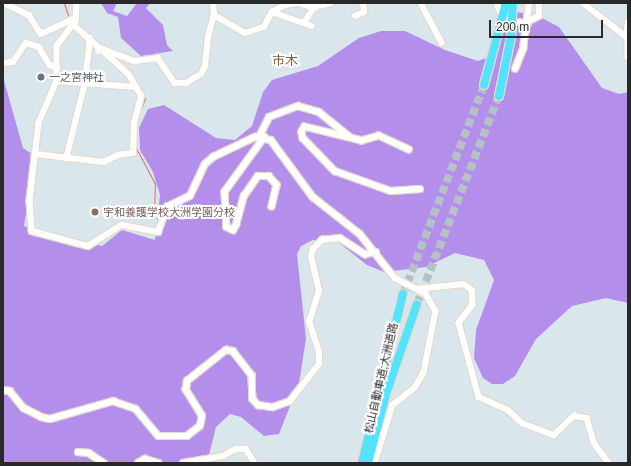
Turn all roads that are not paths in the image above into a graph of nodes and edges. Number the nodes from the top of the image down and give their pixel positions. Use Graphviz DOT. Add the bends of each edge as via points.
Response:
graph roads {
  1 [pos="4,3"];
  2 [pos="77,3"];
  3 [pos="213,3"];
  4 [pos="331,3"];
  5 [pos="363,3"];
  6 [pos="421,3"];
  7 [pos="497,3"];
  8 [pos="505,3"];
  9 [pos="513,3"];
  10 [pos="517,3"];
  11 [pos="529,3"];
  12 [pos="539,3"];
  13 [pos="583,3"];
  14 [pos="316,5"];
  15 [pos="500,11"];
  16 [pos="272,12"];
  17 [pos="214,15"];
  18 [pos="355,16"];
  19 [pos="75,18"];
  20 [pos="520,22"];
  21 [pos="628,22"];
  22 [pos="527,23"];
  23 [pos="72,24"];
  24 [pos="304,24"];
  25 [pos="312,26"];
  26 [pos="511,37"];
  27 [pos="90,38"];
  28 [pos="627,38"];
  29 [pos="442,42"];
  30 [pos="100,50"];
  31 [pos="628,57"];
  32 [pos="3,63"];
  33 [pos="57,68"];
  34 [pos="515,69"];
  35 [pos="57,81"];
  36 [pos="85,84"];
  37 [pos="484,85"];
  38 [pos="136,87"];
  39 [pos="499,96"];
  40 [pos="259,137"];
  41 [pos="265,137"];
  42 [pos="353,140"];
  43 [pos="409,150"];
  44 [pos="36,154"];
  45 [pos="66,159"];
  46 [pos="420,189"];
  47 [pos="272,206"];
  48 [pos="376,252"];
  49 [pos="417,289"];
  50 [pos="403,294"];
  51 [pos="417,304"];
  52 [pos="3,390"];
  53 [pos="78,452"];
  54 [pos="104,463"];
  55 [pos="138,463"];
  56 [pos="158,463"];
  57 [pos="183,463"];
  58 [pos="255,463"];
  59 [pos="362,463"];
  60 [pos="368,463"];
  61 [pos="375,463"];
  62 [pos="609,463"];
  1 -- 19 [label="street" via="28,15 44,35"];
  2 -- 19 [label="street"];
  3 -- 17 [label="street"];
  4 -- 14 [label="street"];
  5 -- 18 [label="street" via="364,12"];
  6 -- 29 [label="street"];
  7 -- 15 [label="street"];
  8 -- 37 [label="highway" via="503,22"];
  9 -- 26 [label="highway"];
  10 -- 26 [label="highway"];
  11 -- 22 [label="street"];
  12 -- 22 [label="street" via="539,16"];
  13 -- 28 [label="street"];
  14 -- 16 [label="street" via="290,4"];
  14 -- 24 [label="street" via="307,14"];
  16 -- 17 [label="street" via="264,27 245,33"];
  16 -- 24 [label="street"];
  17 -- 30 [label="street" via="208,37 206,66 201,74 186,84 175,84 158,58 135,61"];
  19 -- 23 [label="street"];
  20 -- 22 [label="street"];
  21 -- 28 [label="street"];
  22 -- 34 [label="street"];
  23 -- 27 [label="street"];
  23 -- 33 [label="street" via="56,46"];
  24 -- 25 [label="street"];
  26 -- 39 [label="highway"];
  27 -- 30 [label="street"];
  27 -- 36 [label="street"];
  28 -- 31 [label="street"];
  30 -- 38 [label="street" via="129,75"];
  32 -- 33 [label="street" via="13,62 26,43 39,48 50,65"];
  33 -- 35 [label="street"];
  35 -- 36 [label="street"];
  35 -- 44 [label="street" via="39,123"];
  36 -- 38 [label="street"];
  36 -- 45 [label="street"];
  38 -- 45 [label="street" via="141,100 134,123 133,153 118,155 104,162"];
  40 -- 41 [label="street"];
  40 -- 42 [label="street" via="269,117 305,106 326,116"];
  40 -- 44 [label="street" via="207,161 190,196 167,207 158,232 122,225 88,246 32,231 30,201"];
  41 -- 47 [label="street" via="225,192 227,227 233,230 244,196 258,176 269,176 277,186"];
  41 -- 48 [label="street" via="277,146 313,197 360,234"];
  42 -- 43 [label="street" via="379,136"];
  42 -- 46 [label="street" via="310,127 305,127 302,132 303,138 335,171 372,187 391,190"];
  44 -- 45 [label="street"];
  48 -- 49 [label="street" via="396,278"];
  48 -- 52 [label="street" via="365,254 353,243 340,238 322,240 313,249 311,256 319,291 309,322 319,352 319,364 290,401 273,407 258,405 253,399 252,375 232,351 226,350 187,381 186,390 202,416 200,426 187,436 159,436 136,409 113,401 50,419 42,417 24,408 10,391"];
  49 -- 61 [label="street" via="426,294 436,311 426,366 420,382 394,405"];
  49 -- 62 [label="street" via="464,284 472,290 473,305 459,322 479,398 508,410 522,423 554,435 574,416 587,418 594,443"];
  50 -- 59 [label="highway, 松山自動車道;大洲道路"];
  51 -- 60 [label="highway, 松山自動車道;大洲道路" via="386,394"];
  53 -- 54 [label="street" via="89,453"];
  55 -- 56 [label="street" via="145,459"];
  57 -- 58 [label="street" via="223,456 236,448 246,449"];
}
